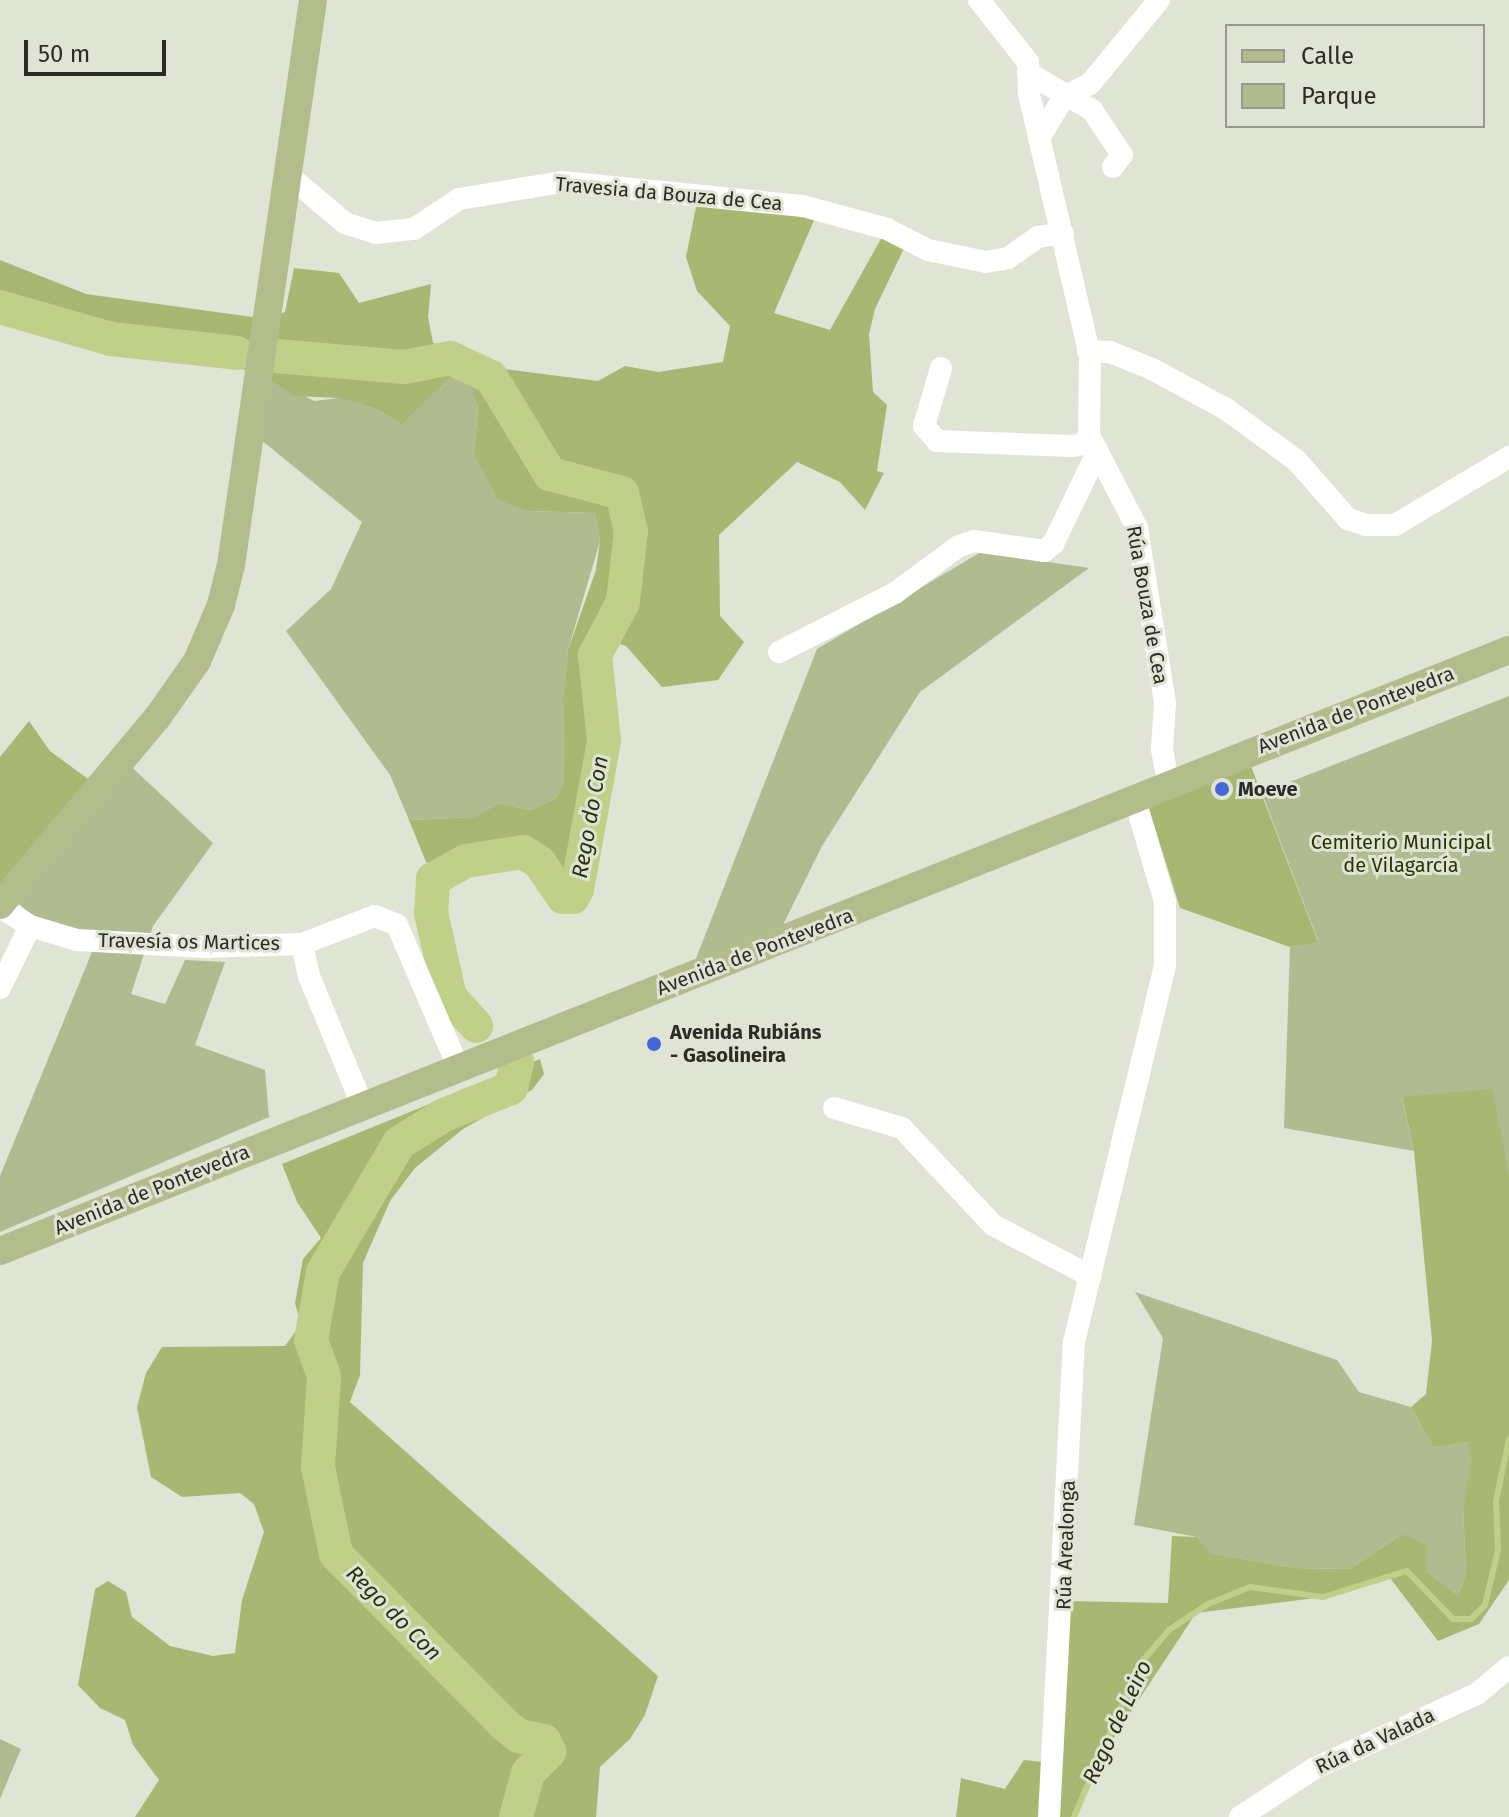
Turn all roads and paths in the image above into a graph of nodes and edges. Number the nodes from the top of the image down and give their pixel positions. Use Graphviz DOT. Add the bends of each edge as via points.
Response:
graph roads {
  1 [pos="313,0"];
  2 [pos="979,0"];
  3 [pos="1159,0"];
  4 [pos="1028,73"];
  5 [pos="1064,97"];
  6 [pos="1039,138"];
  7 [pos="1113,167"];
  8 [pos="288,175"];
  9 [pos="1063,233"];
  10 [pos="1088,351"];
  11 [pos="941,368"];
  12 [pos="1093,443"];
  13 [pos="1509,457"];
  14 [pos="1509,650"];
  15 [pos="779,652"];
  16 [pos="1168,784"];
  17 [pos="1134,797"];
  18 [pos="0,906"];
  19 [pos="30,926"];
  20 [pos="302,944"];
  21 [pos="0,988"];
  22 [pos="459,1069"];
  23 [pos="363,1107"];
  24 [pos="834,1108"];
  25 [pos="0,1251"];
  26 [pos="1090,1276"];
  27 [pos="1509,1667"];
  28 [pos="1049,1817"];
  29 [pos="1240,1817"];
  1 -- 8 [label="main road"];
  2 -- 4 [label="street, Rúa Bouza de Cea" via="1028,62"];
  3 -- 5 [label="street" via="1090,84"];
  4 -- 5 [label="street, Rúa Bouza de Cea"];
  4 -- 6 [label="street, Rúa Bouza de Cea"];
  5 -- 6 [label="street"];
  5 -- 7 [label="street, Rúa Bouza de Cea" via="1092,110 1122,155"];
  6 -- 9 [label="street, Rúa Bouza de Cea"];
  8 -- 9 [label="street, Travesia da Bouza de Cea" via="345,223 375,233 414,229 459,199 562,182 803,206 887,229 928,250 986,262 1008,258 1038,237"];
  8 -- 18 [label="main road" via="231,565 210,634 157,718"];
  9 -- 10 [label="street, Rúa Bouza de Cea"];
  10 -- 12 [label="street, Rúa Bouza de Cea"];
  10 -- 13 [label="street" via="1110,352 1152,369 1226,409 1297,461 1348,519 1367,525 1395,525"];
  11 -- 12 [label="street" via="924,426 937,441"];
  12 -- 15 [label="street" via="1053,544 1044,551 974,541 959,546 895,593"];
  12 -- 16 [label="street, Rúa Bouza de Cea" via="1137,528 1165,703 1162,749"];
  14 -- 16 [label="main road, Avenida de Pontevedra"];
  16 -- 17 [label="main road, Avenida de Pontevedra"];
  17 -- 22 [label="main road, Avenida de Pontevedra"];
  17 -- 26 [label="street, Rúa Arealonga" via="1165,902 1165,965"];
  18 -- 19 [label="street, Travesía os Martices"];
  19 -- 20 [label="street, Travesía os Martices" via="77,940 117,944"];
  19 -- 21 [label="street"];
  20 -- 22 [label="street, Travesía os Martices" via="375,916 397,925"];
  20 -- 23 [label="street, Travesía os Martices" via="309,976"];
  22 -- 23 [label="main road, Avenida de Pontevedra"];
  23 -- 25 [label="main road, Avenida de Pontevedra"];
  24 -- 26 [label="street" via="902,1128 993,1225"];
  26 -- 28 [label="street, Rúa Arealonga" via="1074,1342"];
  27 -- 29 [label="street, Rúa da Valada" via="1477,1694 1313,1769"];
}
